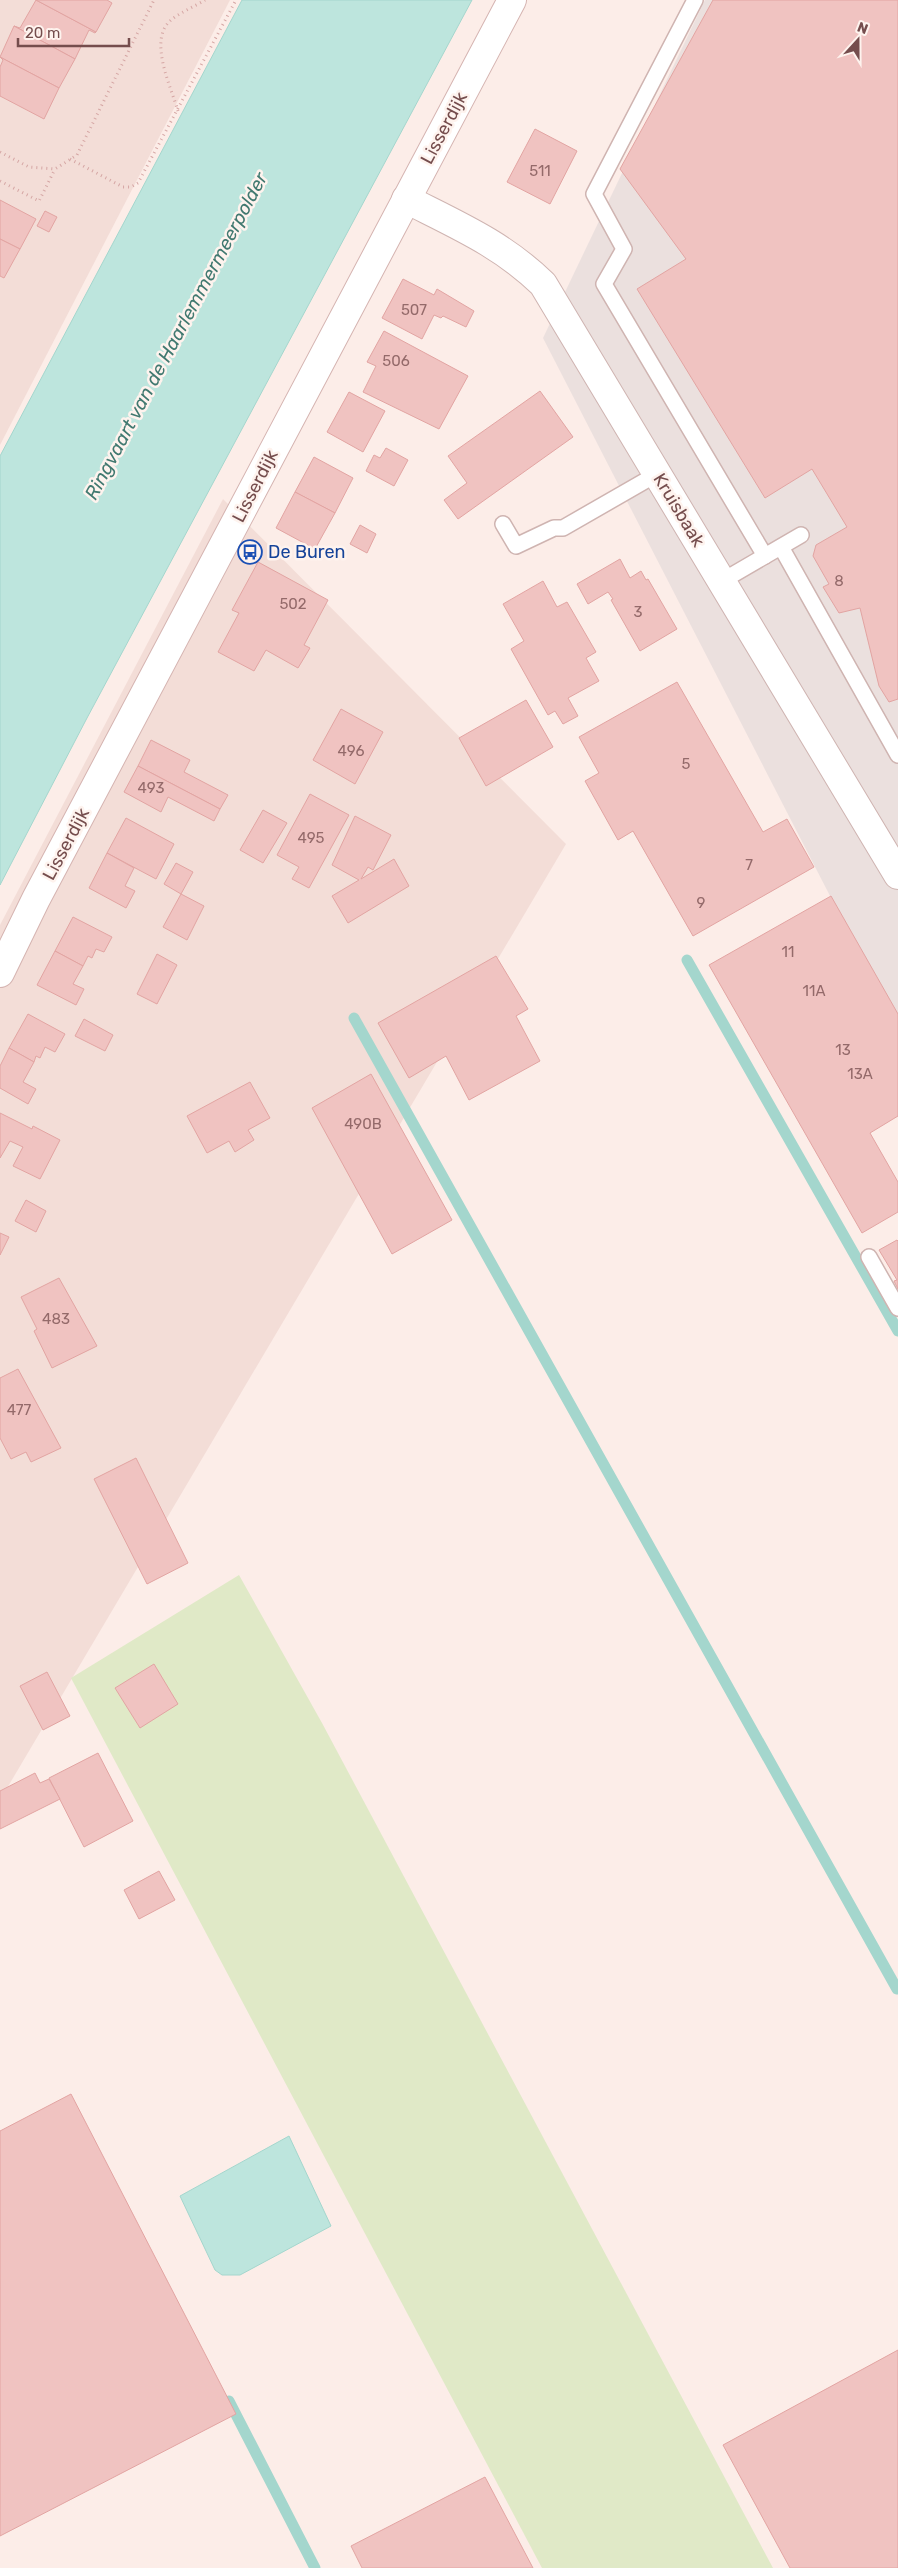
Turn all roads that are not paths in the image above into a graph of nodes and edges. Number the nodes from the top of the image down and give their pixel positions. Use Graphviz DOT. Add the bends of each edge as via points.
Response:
graph roads {
  1 [pos="512,0"];
  2 [pos="695,0"];
  3 [pos="406,200"];
  4 [pos="657,474"];
  5 [pos="503,524"];
  6 [pos="801,535"];
  7 [pos="781,547"];
  8 [pos="764,556"];
  9 [pos="722,581"];
  10 [pos="898,755"];
  11 [pos="898,875"];
  12 [pos="0,973"];
  13 [pos="869,1258"];
  14 [pos="898,1308"];
  1 -- 3 [label="street, Lisserdijk"];
  2 -- 8 [label="lane" via="594,194 624,249 604,284"];
  3 -- 4 [label="street, Kruisbaak" via="495,244 523,264 543,284"];
  3 -- 12 [label="street, Lisserdijk" via="36,899"];
  4 -- 5 [label="lane" via="563,528 554,528 516,546"];
  4 -- 9 [label="street, Kruisbaak"];
  6 -- 7 [label="lane"];
  7 -- 8 [label="lane"];
  7 -- 10 [label="lane"];
  8 -- 9 [label="lane"];
  9 -- 11 [label="street, Kruisbaak"];
  13 -- 14 [label="lane"];
}
